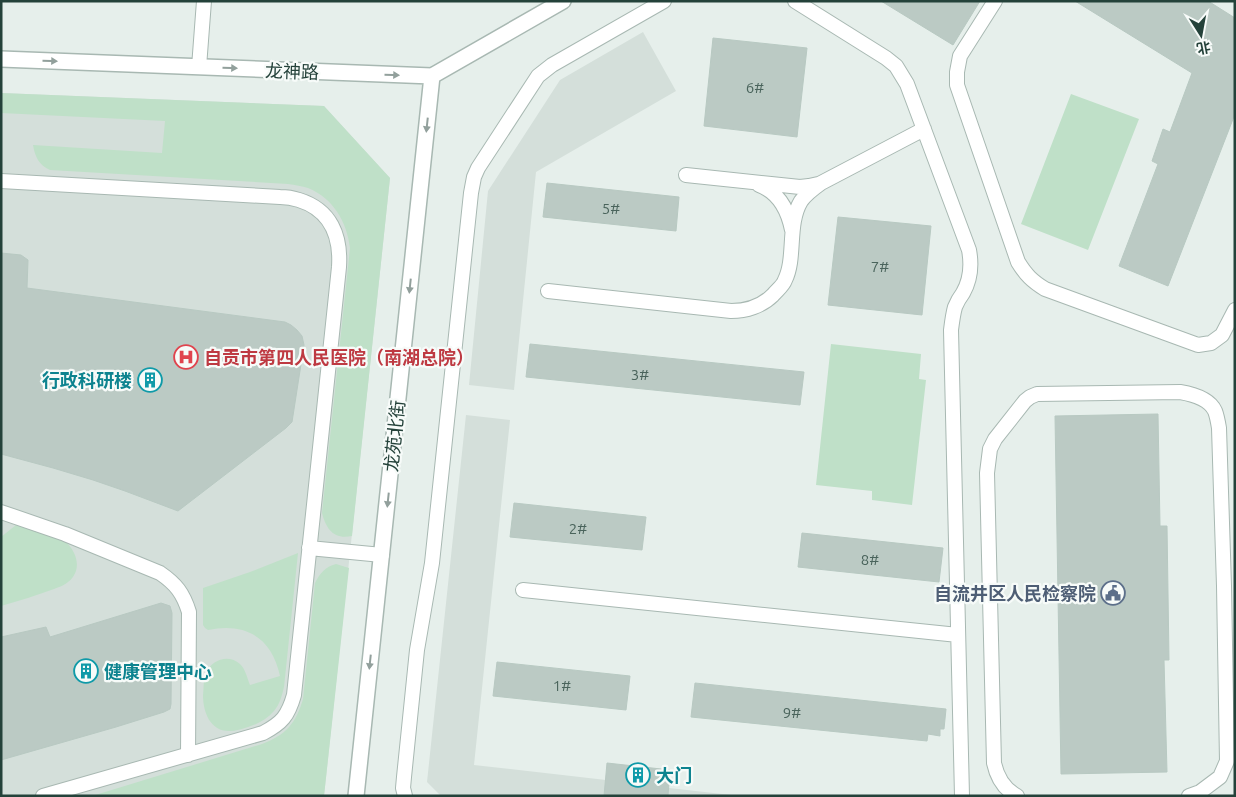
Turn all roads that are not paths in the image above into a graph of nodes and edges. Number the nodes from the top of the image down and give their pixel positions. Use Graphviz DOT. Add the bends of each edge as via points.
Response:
graph roads {
  1 [pos="204,1"];
  2 [pos="563,1"];
  3 [pos="664,1"];
  4 [pos="795,1"];
  5 [pos="995,1"];
  6 [pos="1,59"];
  7 [pos="199,67"];
  8 [pos="432,76"];
  9 [pos="924,129"];
  10 [pos="686,175"];
  11 [pos="1,181"];
  12 [pos="749,181"];
  13 [pos="821,183"];
  14 [pos="793,232"];
  15 [pos="548,291"];
  16 [pos="1235,310"];
  17 [pos="1,512"];
  18 [pos="309,548"];
  19 [pos="382,555"];
  20 [pos="1230,586"];
  21 [pos="523,590"];
  22 [pos="958,635"];
  23 [pos="188,755"];
  24 [pos="43,796"];
  25 [pos="356,796"];
  26 [pos="405,796"];
  27 [pos="962,796"];
  28 [pos="1017,796"];
  29 [pos="1189,796"];
  1 -- 7 [label="lane"];
  2 -- 8 [label="street"];
  3 -- 26 [label="lane" via="538,76 474,177 430,583 417,650 403,788"];
  4 -- 9 [label="lane" via="896,66 907,84"];
  5 -- 16 [label="lane" via="960,56 957,84 1018,262 1026,275 1045,289 1198,345 1211,343 1222,335"];
  6 -- 7 [label="street, 龙神路, one-way"];
  7 -- 8 [label="street, 龙神路, one-way"];
  8 -- 19 [label="street, 龙苑北街, one-way"];
  9 -- 13 [label="lane"];
  9 -- 22 [label="lane" via="967,241 971,261 968,284 956,305 951,330"];
  10 -- 12 [label="lane"];
  11 -- 18 [label="lane" via="280,197 297,199 321,211 334,232 340,256"];
  12 -- 13 [label="lane" via="800,187"];
  12 -- 14 [label="lane" via="779,199"];
  13 -- 14 [label="lane" via="801,202"];
  14 -- 15 [label="lane" via="785,281 770,298 740,311"];
  17 -- 23 [label="lane" via="160,573 177,588 189,612"];
  18 -- 19 [label="lane"];
  18 -- 23 [label="lane" via="290,709 276,726 263,733"];
  19 -- 25 [label="street, 龙苑北街, one-way"];
  20 -- 28 [label="lane" via="1219,428 1214,409 1204,399 1180,392 1122,392 1037,394 1025,401 995,439 990,449 987,473 994,763 1003,784"];
  20 -- 29 [label="lane" via="1227,760 1220,777"];
  21 -- 22 [label="lane"];
  22 -- 27 [label="lane"];
  23 -- 24 [label="lane"];
}
